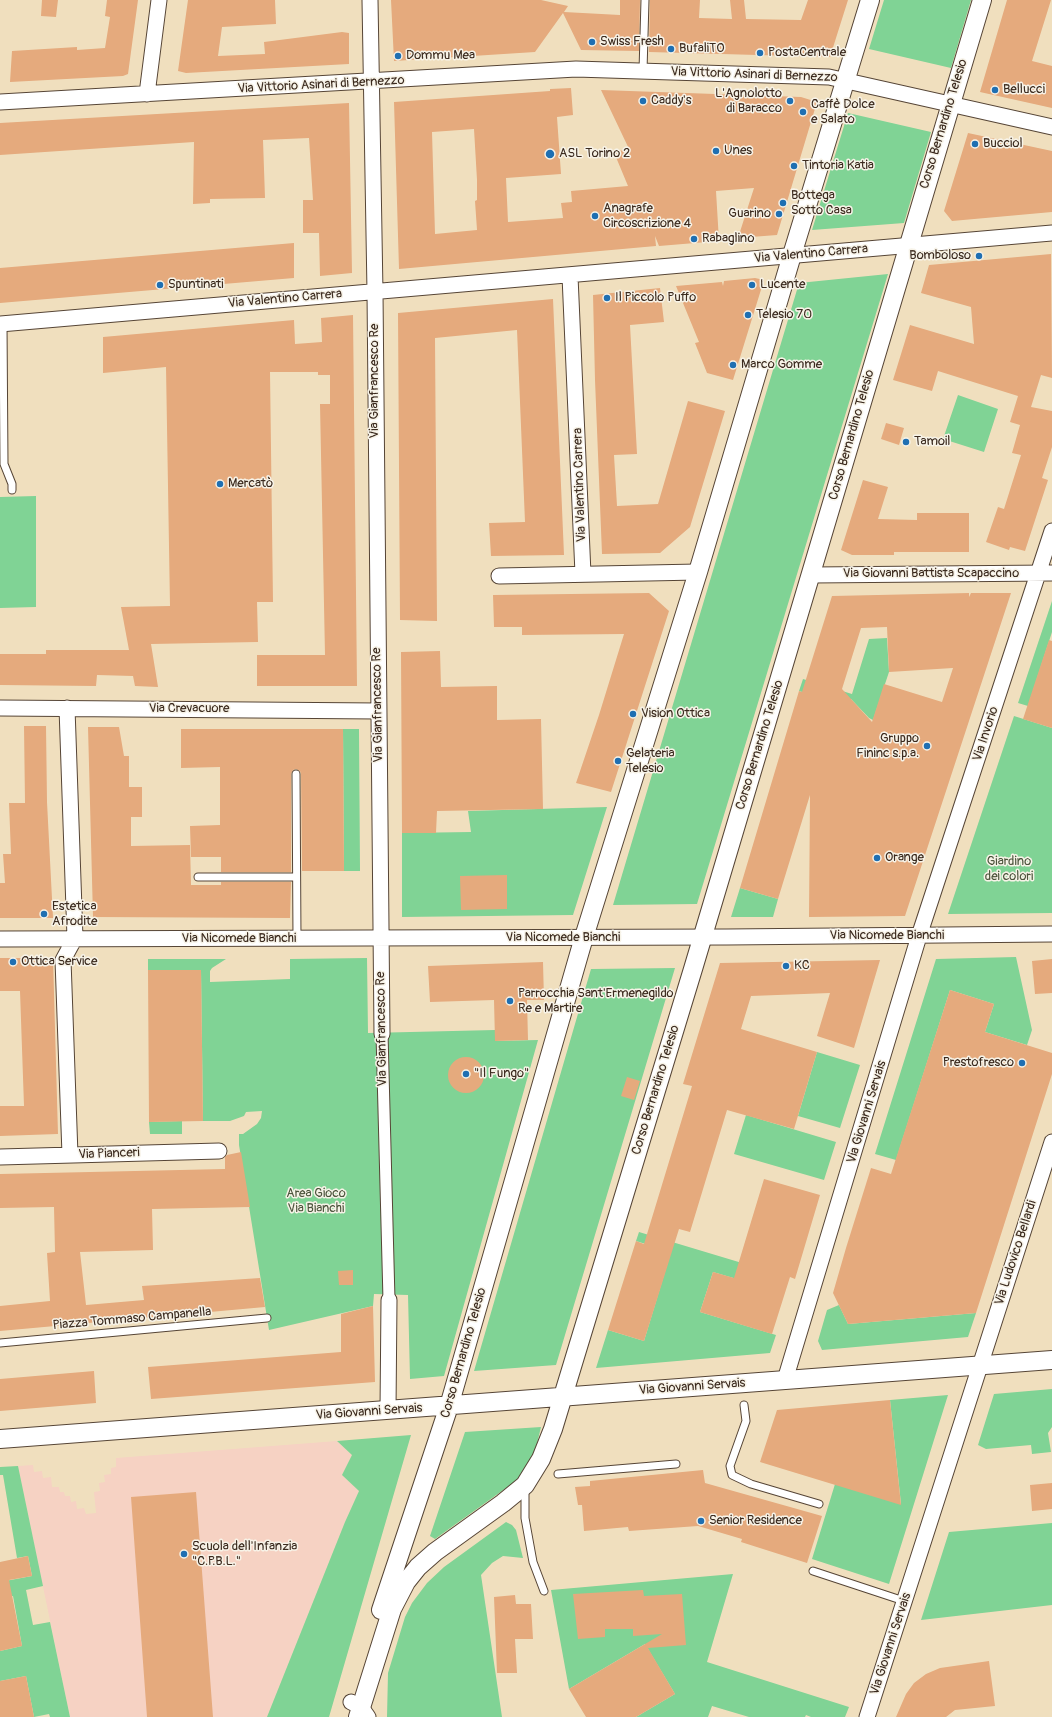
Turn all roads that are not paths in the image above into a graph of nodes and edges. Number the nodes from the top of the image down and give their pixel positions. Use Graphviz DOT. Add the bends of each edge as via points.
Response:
graph roads {
  1 [pos="159,0"];
  2 [pos="370,0"];
  3 [pos="645,0"];
  4 [pos="870,0"];
  5 [pos="982,0"];
  6 [pos="643,71"];
  7 [pos="846,80"];
  8 [pos="371,82"];
  9 [pos="147,94"];
  10 [pos="0,102"];
  11 [pos="950,104"];
  12 [pos="1052,127"];
  13 [pos="1052,233"];
  14 [pos="908,245"];
  15 [pos="792,255"];
  16 [pos="570,276"];
  17 [pos="374,292"];
  18 [pos="2,324"];
  19 [pos="12,490"];
  20 [pos="1052,531"];
  21 [pos="698,572"];
  22 [pos="583,574"];
  23 [pos="1045,574"];
  24 [pos="811,575"];
  25 [pos="498,576"];
  26 [pos="0,708"];
  27 [pos="67,708"];
  28 [pos="378,710"];
  29 [pos="296,774"];
  30 [pos="296,876"];
  31 [pos="198,877"];
  32 [pos="1052,934"];
  33 [pos="919,936"];
  34 [pos="584,937"];
  35 [pos="702,937"];
  36 [pos="74,938"];
  37 [pos="0,939"];
  38 [pos="297,939"];
  39 [pos="381,939"];
  40 [pos="382,1034"];
  41 [pos="1052,1142"];
  42 [pos="219,1151"];
  43 [pos="70,1155"];
  44 [pos="0,1157"];
  45 [pos="389,1300"];
  46 [pos="267,1318"];
  47 [pos="0,1342"];
  48 [pos="1052,1360"];
  49 [pos="981,1365"];
  50 [pos="785,1380"];
  51 [pos="563,1398"];
  52 [pos="744,1405"];
  53 [pos="449,1406"];
  54 [pos="388,1410"];
  55 [pos="0,1440"];
  56 [pos="676,1464"];
  57 [pos="558,1474"];
  58 [pos="524,1485"];
  59 [pos="819,1504"];
  60 [pos="813,1571"];
  61 [pos="544,1591"];
  62 [pos="904,1600"];
  63 [pos="357,1712"];
  64 [pos="867,1717"];
  1 -- 9 [label="street"];
  2 -- 8 [label="street, Via Gianfrancesco Re"];
  3 -- 6 [label="lane"];
  4 -- 7 [label="street, Corso Bernardino Telesio"];
  5 -- 11 [label="street, Corso Bernardino Telesio"];
  6 -- 7 [label="street, Via Vittorio Asinari di Bernezzo" via="829,77"];
  6 -- 8 [label="street, Via Vittorio Asinari di Bernezzo" via="576,69"];
  7 -- 11 [label="street, Via Vittorio Asinari di Bernezzo"];
  7 -- 15 [label="street, Corso Bernardino Telesio"];
  8 -- 9 [label="street, Via Vittorio Asinari di Bernezzo"];
  8 -- 17 [label="street, Via Gianfrancesco Re"];
  9 -- 10 [label="street, Via Vittorio Asinari di Bernezzo"];
  11 -- 12 [label="street, Via Vittorio Asinari di Bernezzo"];
  11 -- 14 [label="street, Corso Bernardino Telesio"];
  13 -- 14 [label="street, Via Valentino Carrera"];
  14 -- 15 [label="street, Via Valentino Carrera"];
  14 -- 24 [label="street, Corso Bernardino Telesio"];
  15 -- 16 [label="street, Via Valentino Carrera"];
  15 -- 21 [label="street, Corso Bernardino Telesio"];
  16 -- 17 [label="street, Via Valentino Carrera"];
  16 -- 22 [label="street, Via Valentino Carrera"];
  17 -- 18 [label="street, Via Valentino Carrera"];
  17 -- 28 [label="street, Via Gianfrancesco Re"];
  18 -- 19 [label="lane" via="4,464"];
  20 -- 23 [label="street, Via Invorio"];
  21 -- 22 [label="street"];
  21 -- 34 [label="street, Corso Bernardino Telesio"];
  22 -- 25 [label="street"];
  23 -- 24 [label="street, Via Giovanni Battista Scapaccino"];
  23 -- 33 [label="street, Via Invorio"];
  24 -- 35 [label="street, Corso Bernardino Telesio"];
  26 -- 27 [label="street, Via Crevacuore"];
  27 -- 28 [label="street, Via Crevacuore"];
  27 -- 36 [label="street"];
  28 -- 39 [label="street, Via Gianfrancesco Re"];
  29 -- 30 [label="lane"];
  30 -- 31 [label="lane"];
  30 -- 38 [label="lane"];
  32 -- 33 [label="street, Via Nicomede Bianchi"];
  33 -- 35 [label="street, Via Nicomede Bianchi"];
  33 -- 50 [label="street, Via Giovanni Servais"];
  34 -- 35 [label="street, Via Nicomede Bianchi"];
  34 -- 39 [label="street, Via Nicomede Bianchi"];
  34 -- 53 [label="street, Corso Bernardino Telesio"];
  35 -- 51 [label="street, Corso Bernardino Telesio"];
  36 -- 37 [label="street, Via Nicomede Bianchi"];
  36 -- 38 [label="street, Via Nicomede Bianchi"];
  36 -- 43 [label="street" via="63,960"];
  38 -- 39 [label="street, Via Nicomede Bianchi"];
  39 -- 40 [label="street, Via Gianfrancesco Re"];
  40 -- 45 [label="street, Via Gianfrancesco Re"];
  41 -- 49 [label="street, Via Ludovico Bellardi"];
  42 -- 43 [label="street, Via Pianceri"];
  43 -- 44 [label="street, Via Pianceri"];
  45 -- 54 [label="street, Via Gianfrancesco Re"];
  46 -- 47 [label="lane, Piazza Tommaso Campanella"];
  48 -- 49 [label="street, Via Giovanni Servais"];
  49 -- 50 [label="street, Via Giovanni Servais"];
  49 -- 62 [label="street, Via Giovanni Servais"];
  50 -- 51 [label="street, Via Giovanni Servais"];
  51 -- 53 [label="street, Via Giovanni Servais"];
  51 -- 58 [label="street, Corso Bernardino Telesio" via="541,1459"];
  52 -- 59 [label="lane" via="746,1421 730,1466 732,1475 751,1484"];
  53 -- 54 [label="street, Via Giovanni Servais"];
  53 -- 63 [label="street, Corso Bernardino Telesio"];
  54 -- 55 [label="street, Via Giovanni Servais"];
  56 -- 57 [label="lane"];
  58 -- 61 [label="lane" via="533,1562"];
  58 -- 63 [label="street, Corso Bernardino Telesio" via="435,1552 406,1582 392,1609"];
  60 -- 62 [label="lane"];
  62 -- 64 [label="street, Via Giovanni Servais"];
}
